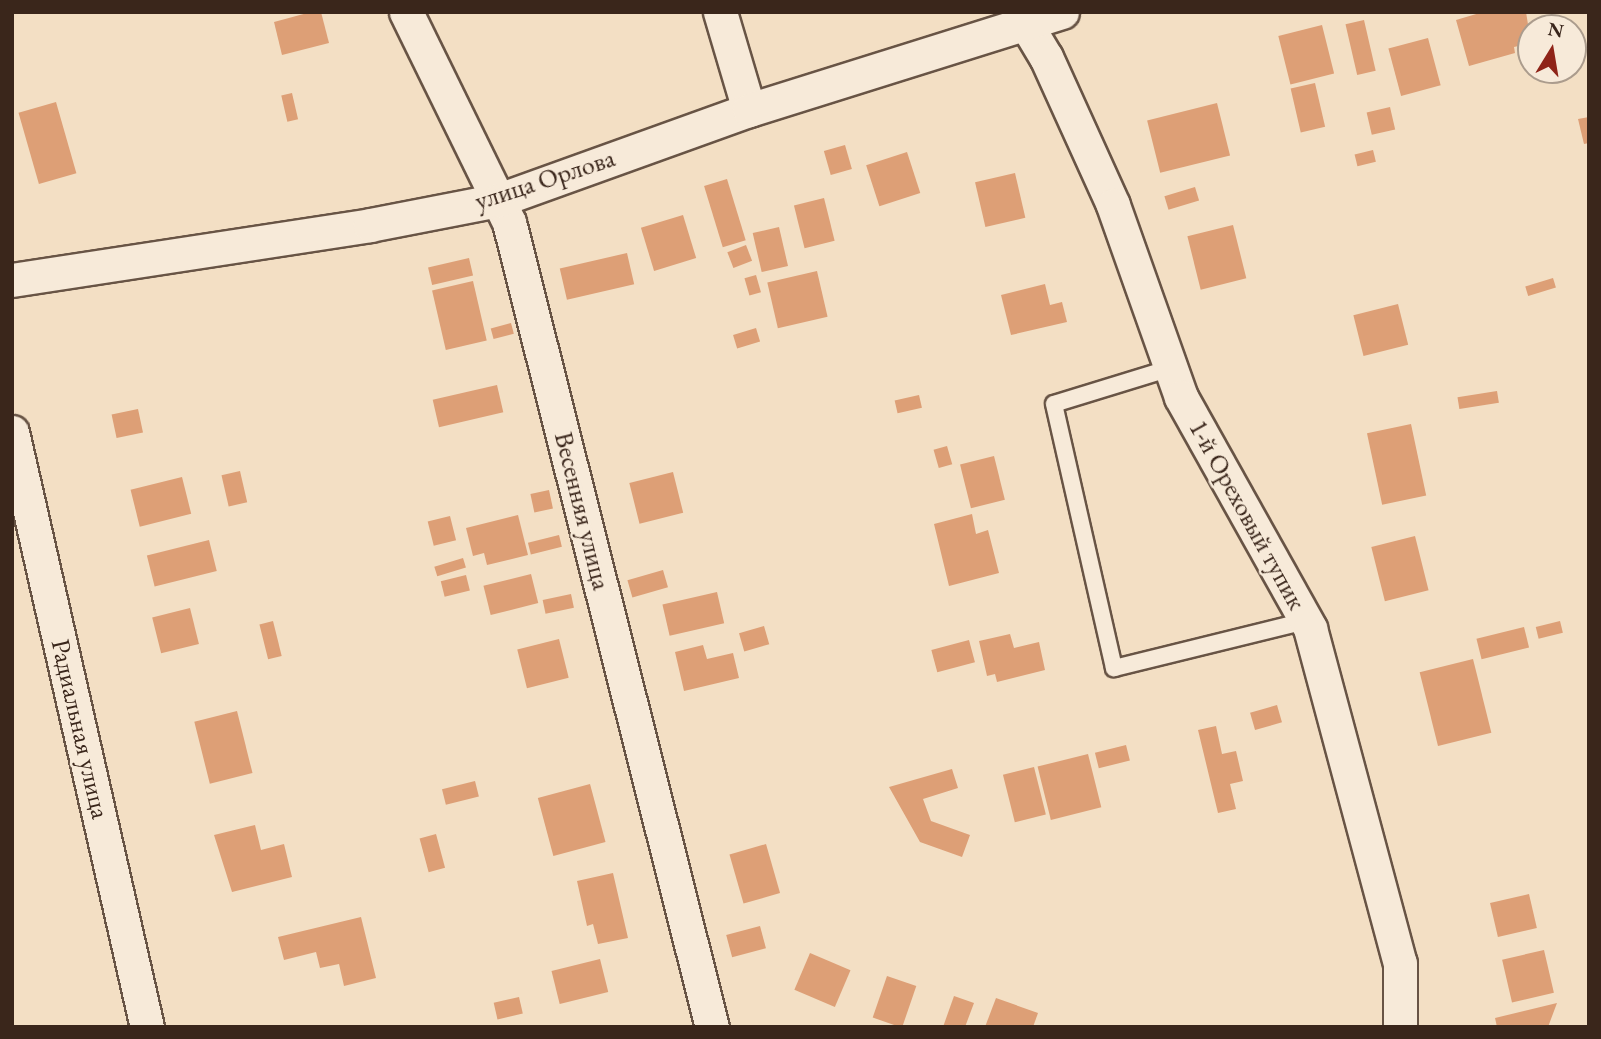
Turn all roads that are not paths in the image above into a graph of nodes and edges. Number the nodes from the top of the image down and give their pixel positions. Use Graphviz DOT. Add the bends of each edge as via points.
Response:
graph roads {
  1 [pos="406,12"];
  2 [pos="720,12"];
  3 [pos="1062,12"];
  4 [pos="1026,24"];
  5 [pos="749,110"];
  6 [pos="499,200"];
  7 [pos="12,280"];
  8 [pos="1171,368"];
  9 [pos="12,432"];
  10 [pos="1306,621"];
  11 [pos="147,1027"];
  12 [pos="712,1027"];
  13 [pos="1401,1027"];
  1 -- 6 [label="street, Весенняя улица"];
  2 -- 5 [label="street"];
  3 -- 4 [label="street, улица Орлова"];
  4 -- 5 [label="street, улица Орлова"];
  4 -- 8 [label="street, 1-й Ореховый тупик" via="1046,57 1113,205"];
  5 -- 6 [label="street, улица Орлова"];
  6 -- 7 [label="street, улица Орлова" via="370,225"];
  6 -- 12 [label="street, Весенняя улица" via="512,236"];
  8 -- 10 [label="street, 1-й Ореховый тупик" via="1181,397"];
  8 -- 10 [label="lane" via="1054,404 1114,668"];
  9 -- 11 [label="street, Радиальная улица"];
  10 -- 13 [label="street, 1-й Ореховый тупик" via="1359,799 1400,963"];
}
